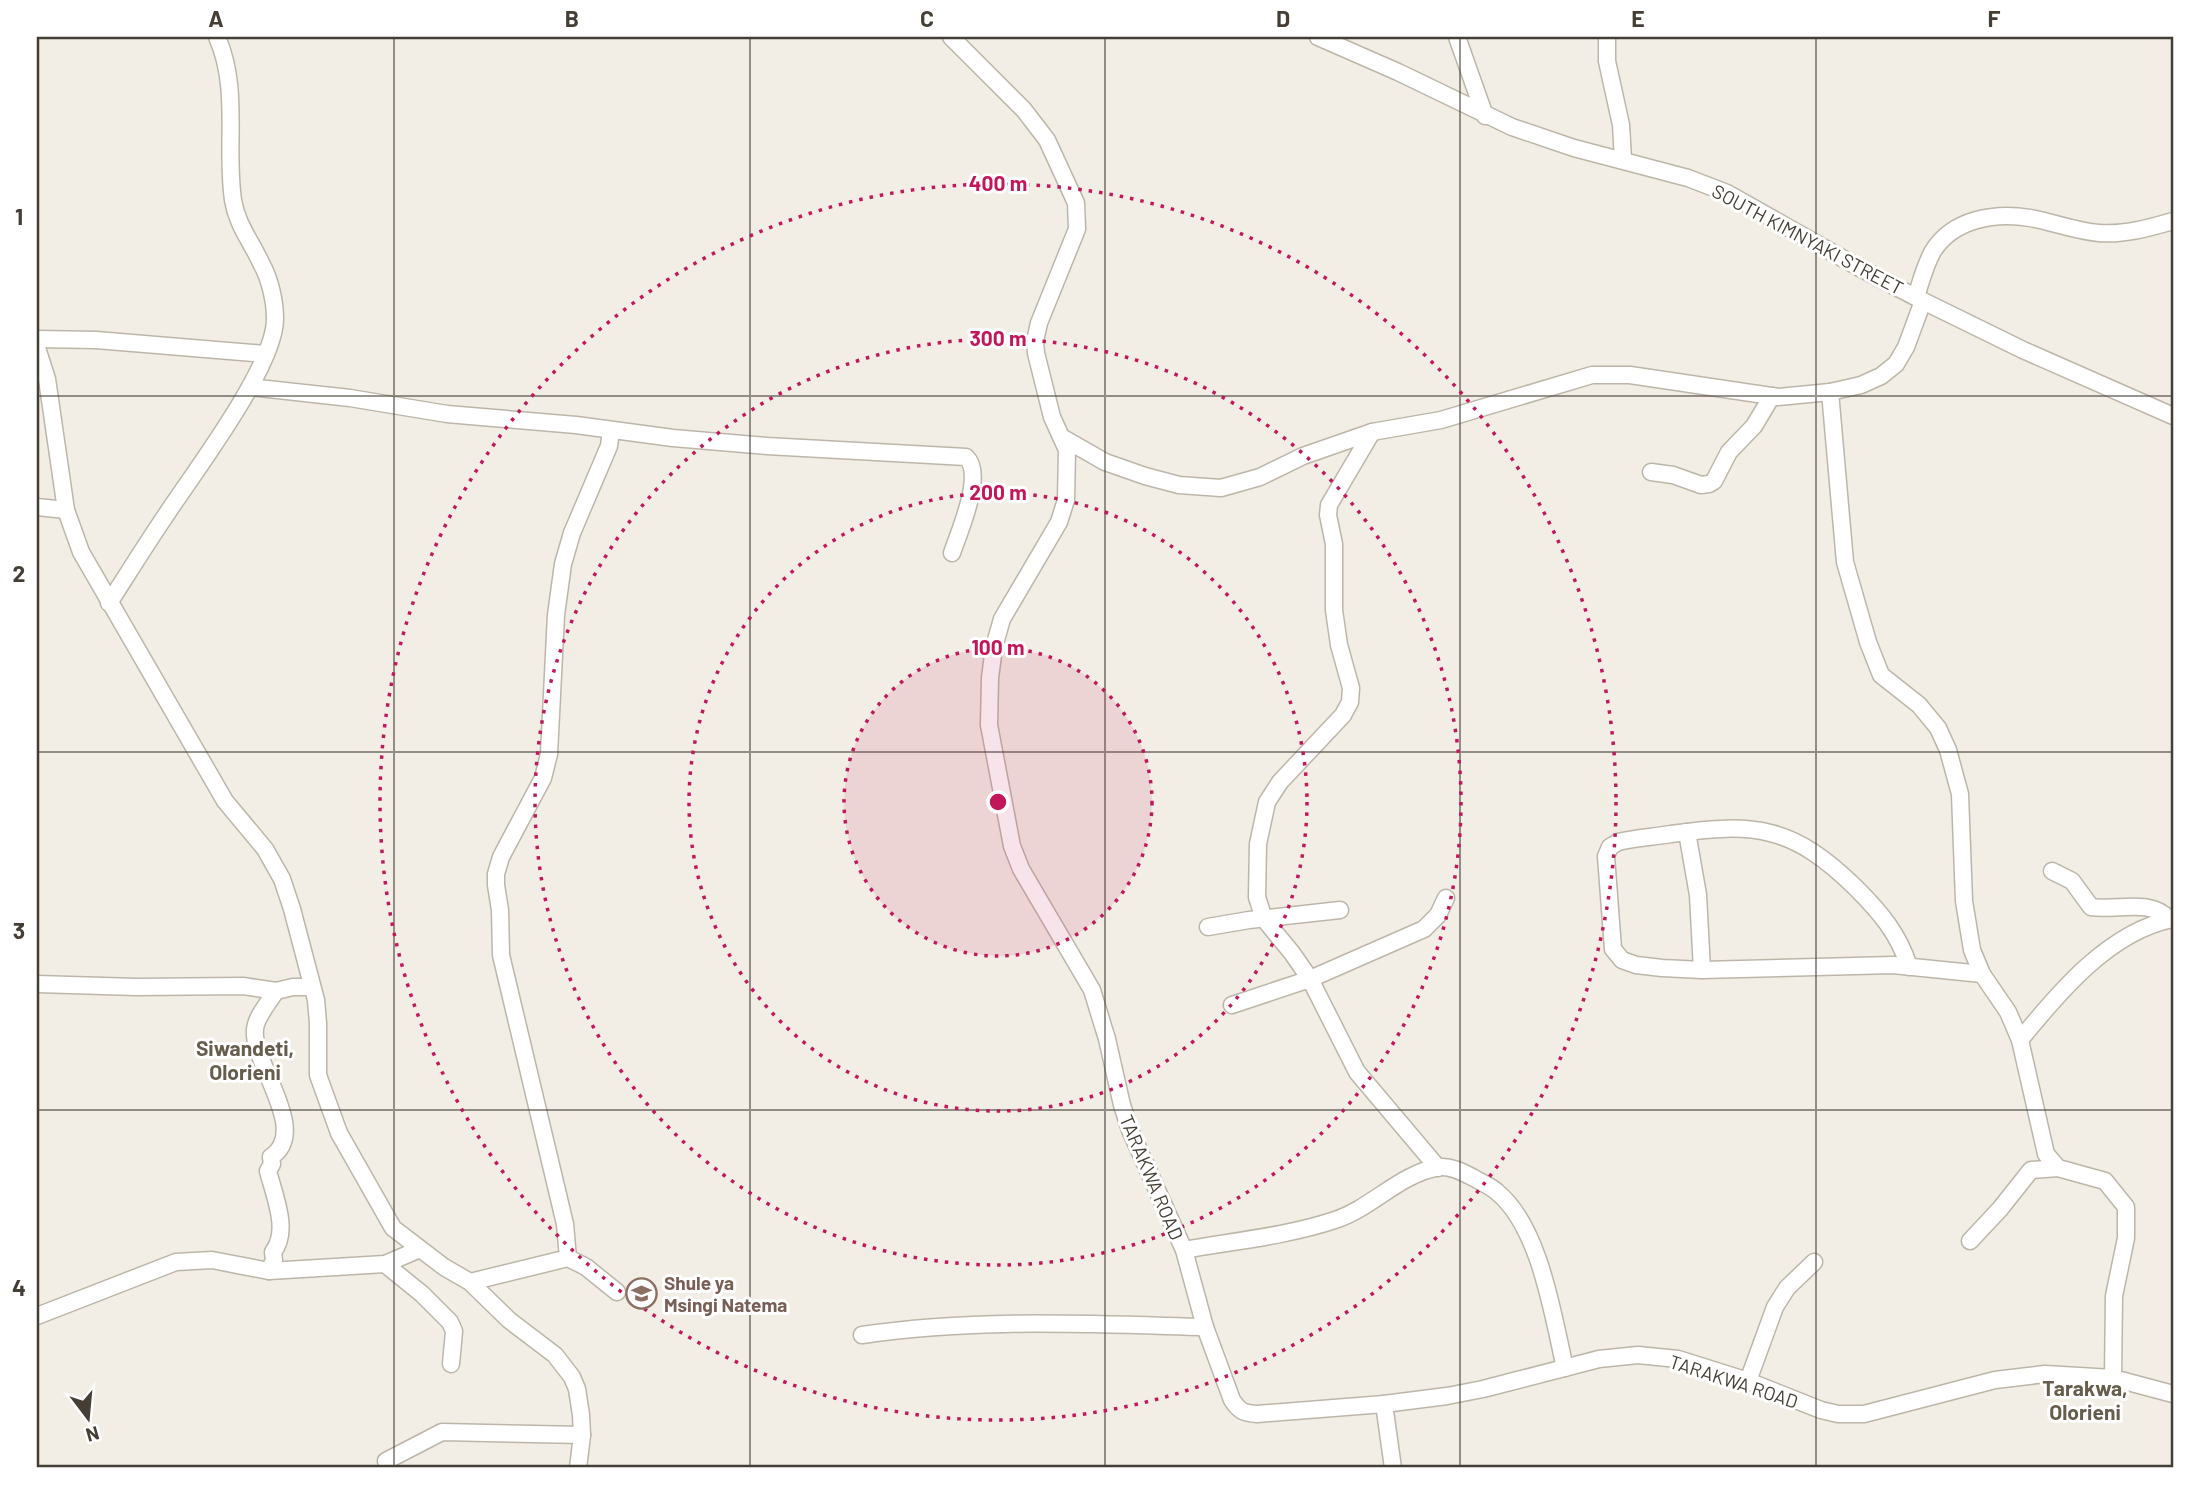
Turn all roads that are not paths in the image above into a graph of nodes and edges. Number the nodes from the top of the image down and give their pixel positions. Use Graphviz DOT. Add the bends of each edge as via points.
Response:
graph roads {
  1 [pos="217,37"];
  2 [pos="951,37"];
  3 [pos="1318,37"];
  4 [pos="1457,37"];
  5 [pos="1607,37"];
  6 [pos="1485,116"];
  7 [pos="1623,159"];
  8 [pos="2173,221"];
  9 [pos="1920,299"];
  10 [pos="37,339"];
  11 [pos="37,348"];
  12 [pos="266,354"];
  13 [pos="250,387"];
  14 [pos="1830,393"];
  15 [pos="1772,396"];
  16 [pos="2173,416"];
  17 [pos="611,431"];
  18 [pos="1372,432"];
  19 [pos="1063,438"];
  20 [pos="1651,472"];
  21 [pos="37,506"];
  22 [pos="66,510"];
  23 [pos="952,553"];
  24 [pos="109,603"];
  25 [pos="1687,832"];
  26 [pos="2052,871"];
  27 [pos="1446,898"];
  28 [pos="1340,910"];
  29 [pos="1264,919"];
  30 [pos="2171,919"];
  31 [pos="1208,927"];
  32 [pos="1909,967"];
  33 [pos="1702,970"];
  34 [pos="1982,974"];
  35 [pos="1310,979"];
  36 [pos="37,984"];
  37 [pos="312,987"];
  38 [pos="276,991"];
  39 [pos="1232,1005"];
  40 [pos="2021,1040"];
  41 [pos="1438,1168"];
  42 [pos="2058,1168"];
  43 [pos="1969,1241"];
  44 [pos="421,1249"];
  45 [pos="1184,1250"];
  46 [pos="568,1258"];
  47 [pos="1814,1262"];
  48 [pos="385,1264"];
  49 [pos="269,1271"];
  50 [pos="470,1283"];
  51 [pos="617,1292"];
  52 [pos="37,1316"];
  53 [pos="1205,1327"];
  54 [pos="862,1335"];
  55 [pos="451,1364"];
  56 [pos="1565,1368"];
  57 [pos="2113,1378"];
  58 [pos="1748,1381"];
  59 [pos="2173,1394"];
  60 [pos="1384,1404"];
  61 [pos="582,1435"];
  62 [pos="386,1461"];
  63 [pos="578,1468"];
  64 [pos="1393,1468"];
  1 -- 12 [label="street" via="229,76 235,211 265,270 274,304 274,333"];
  2 -- 19 [label="street, TARAKWA ROAD" via="1037,126 1076,203 1077,229 1035,341 1049,406"];
  3 -- 6 [label="street, SOUTH KIMNYAKI STREET"];
  4 -- 6 [label="street"];
  5 -- 7 [label="street"];
  6 -- 7 [label="street, SOUTH KIMNYAKI STREET" via="1540,138"];
  7 -- 9 [label="street, SOUTH KIMNYAKI STREET" via="1727,193"];
  8 -- 9 [label="street" via="2108,233 2028,218 1986,217 1958,227 1934,249"];
  9 -- 14 [label="street" via="1896,364 1861,385"];
  9 -- 16 [label="street, SOUTH KIMNYAKI STREET"];
  10 -- 12 [label="street"];
  11 -- 22 [label="street" via="47,379"];
  12 -- 13 [label="street"];
  13 -- 17 [label="street"];
  13 -- 24 [label="street"];
  14 -- 15 [label="street"];
  14 -- 34 [label="street" via="1845,562 1873,660 1881,675 1934,723 1955,771 1966,922"];
  15 -- 18 [label="street" via="1601,374 1441,420"];
  15 -- 20 [label="street" via="1754,426 1729,452 1714,481 1701,485"];
  17 -- 23 [label="street" via="747,445 966,457 973,467 971,492"];
  17 -- 46 [label="street" via="572,533 561,577 549,754 543,778 496,874 501,955 565,1224"];
  18 -- 19 [label="street" via="1221,488 1179,485 1144,476 1105,462"];
  18 -- 29 [label="street" via="1329,505 1328,515 1334,544 1334,610 1350,702 1267,802 1256,870"];
  19 -- 45 [label="street, TARAKWA ROAD" via="1068,464 1066,500 1059,522 1008,607 994,647 989,725 993,754 1012,846 1092,990 1130,1130"];
  21 -- 22 [label="street"];
  22 -- 24 [label="street" via="81,552"];
  24 -- 37 [label="street" via="225,801 265,849 282,879"];
  25 -- 32 [label="street" via="1745,828 1784,836 1808,849 1833,866 1885,919"];
  25 -- 33 [label="street" via="1698,895"];
  25 -- 33 [label="street" via="1628,839 1610,847 1606,871 1613,948 1622,960 1636,965"];
  26 -- 30 [label="street" via="2072,881 2091,907 2151,908"];
  27 -- 35 [label="street" via="1424,929"];
  28 -- 29 [label="street"];
  29 -- 31 [label="street"];
  29 -- 35 [label="street"];
  30 -- 40 [label="street" via="2114,943 2054,998"];
  32 -- 33 [label="street"];
  32 -- 34 [label="street"];
  34 -- 40 [label="street"];
  35 -- 39 [label="street"];
  35 -- 41 [label="street" via="1357,1072"];
  36 -- 38 [label="street" via="243,986"];
  37 -- 38 [label="street"];
  37 -- 44 [label="street" via="318,1023 318,1075 339,1133 393,1228"];
  38 -- 49 [label="street" via="255,1026 267,1078 275,1088 284,1119 283,1141 271,1157 268,1171 280,1217 279,1244"];
  40 -- 42 [label="street" via="2041,1140"];
  41 -- 45 [label="street" via="1411,1177 1337,1220"];
  41 -- 56 [label="street" via="1463,1172 1497,1192 1524,1223"];
  42 -- 43 [label="street" via="2031,1170"];
  42 -- 57 [label="street" via="2105,1181 2126,1207 2126,1237 2114,1296"];
  44 -- 48 [label="street"];
  44 -- 50 [label="street"];
  45 -- 53 [label="street, TARAKWA ROAD"];
  46 -- 50 [label="street"];
  46 -- 51 [label="street"];
  47 -- 58 [label="street" via="1787,1287 1775,1307"];
  48 -- 49 [label="street"];
  48 -- 55 [label="street" via="452,1325"];
  49 -- 52 [label="street" via="212,1260 176,1262"];
  50 -- 61 [label="street" via="555,1355 572,1377"];
  53 -- 54 [label="street" via="989,1324"];
  53 -- 60 [label="street, TARAKWA ROAD" via="1232,1400 1244,1413"];
  56 -- 58 [label="street, TARAKWA ROAD" via="1639,1355 1678,1359"];
  56 -- 60 [label="street, TARAKWA ROAD" via="1483,1389"];
  57 -- 58 [label="street, TARAKWA ROAD" via="2017,1376 1852,1415 1821,1410"];
  57 -- 59 [label="street, TARAKWA ROAD"];
  60 -- 64 [label="street"];
  61 -- 62 [label="street" via="442,1432"];
  61 -- 63 [label="street"];
}
